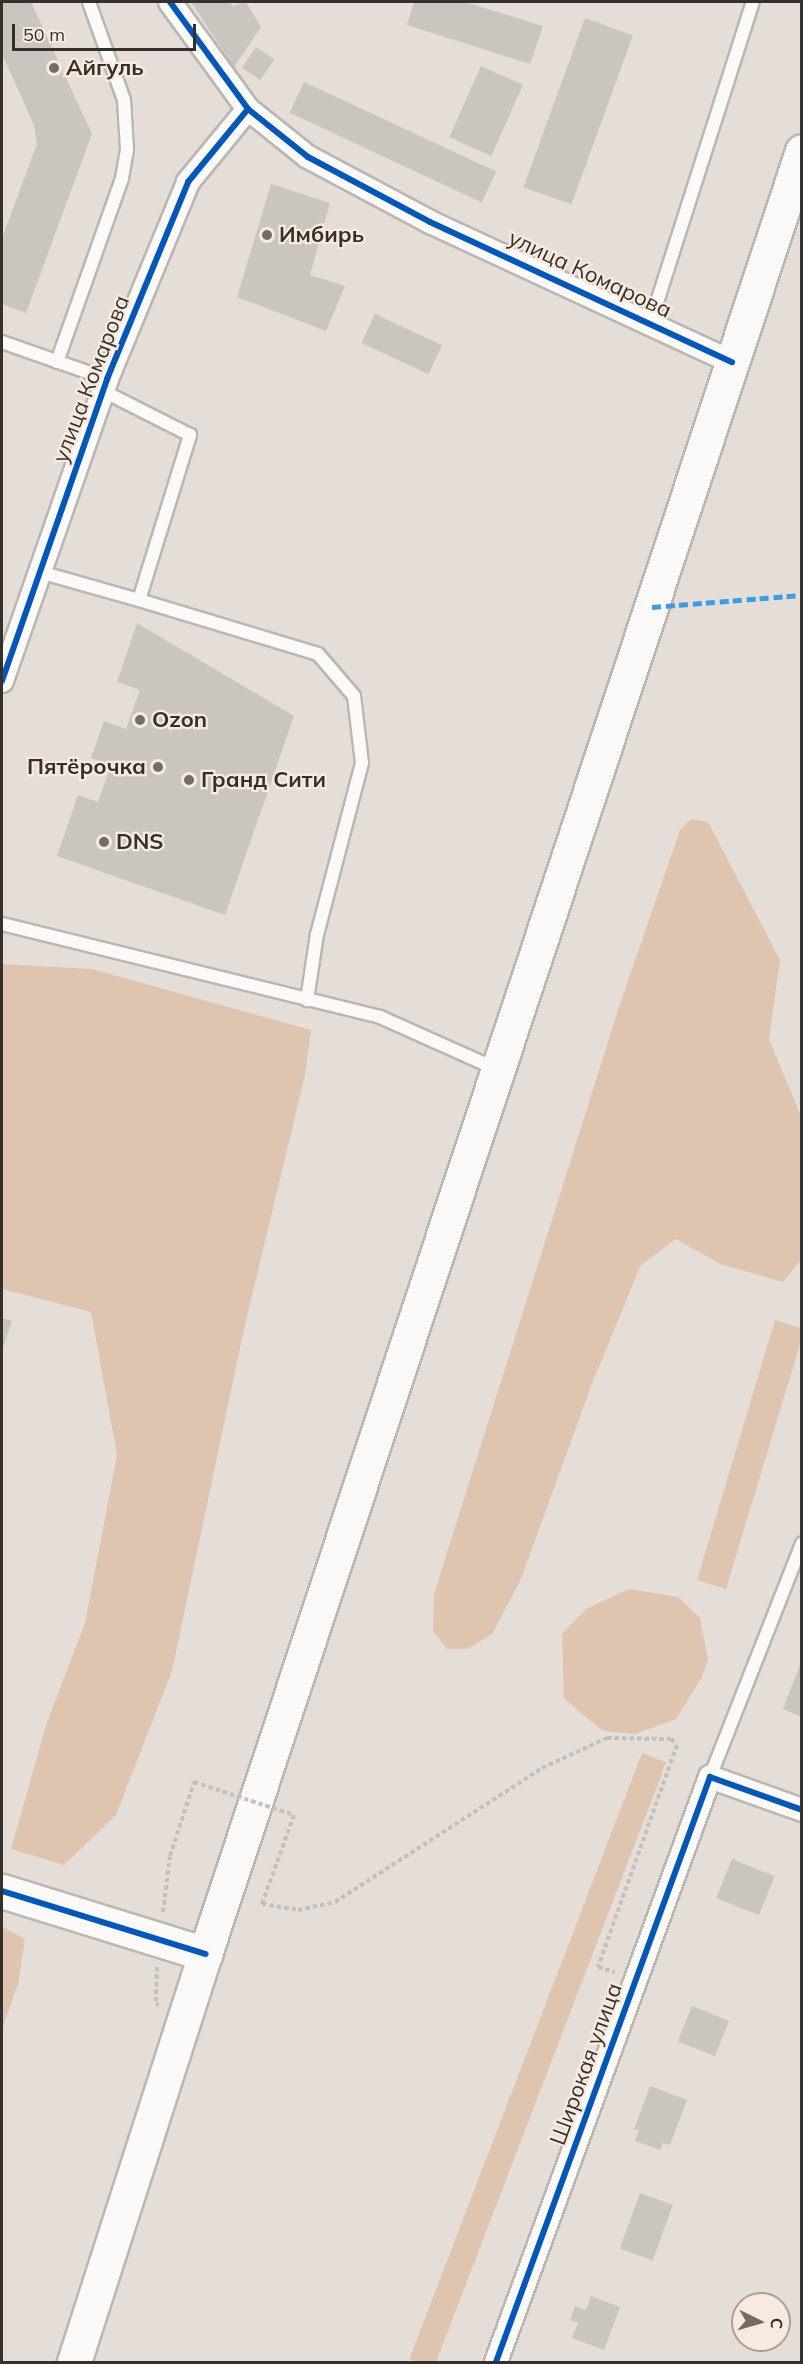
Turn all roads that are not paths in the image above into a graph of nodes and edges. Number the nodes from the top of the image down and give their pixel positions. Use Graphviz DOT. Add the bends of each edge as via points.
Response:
graph roads {
  1 [pos="89,2"];
  2 [pos="170,2"];
  3 [pos="753,2"];
  4 [pos="248,109"];
  5 [pos="801,151"];
  6 [pos="651,321"];
  7 [pos="2,342"];
  8 [pos="57,362"];
  9 [pos="732,362"];
  10 [pos="105,385"];
  11 [pos="39,572"];
  12 [pos="139,600"];
  13 [pos="2,681"];
  14 [pos="2,924"];
  15 [pos="308,999"];
  16 [pos="500,1071"];
  17 [pos="801,1543"];
  18 [pos="710,1777"];
  19 [pos="801,1810"];
  20 [pos="2,1890"];
  21 [pos="205,1954"];
  22 [pos="74,2362"];
  23 [pos="496,2362"];
  1 -- 8 [label="lane" via="124,99 128,149 122,178"];
  2 -- 4 [label="street, улица Комарова"];
  3 -- 6 [label="lane"];
  4 -- 6 [label="street, улица Комарова" via="308,157 430,222"];
  4 -- 10 [label="street, улица Комарова" via="188,182"];
  5 -- 9 [label="main road"];
  6 -- 9 [label="street, улица Комарова"];
  7 -- 8 [label="lane"];
  8 -- 10 [label="lane"];
  9 -- 16 [label="main road"];
  10 -- 11 [label="street, улица Комарова"];
  10 -- 12 [label="lane" via="190,435"];
  11 -- 12 [label="lane"];
  11 -- 13 [label="street, улица Комарова"];
  12 -- 15 [label="lane" via="318,654 354,696 362,763 316,934"];
  14 -- 15 [label="lane"];
  15 -- 16 [label="lane" via="380,1017"];
  16 -- 21 [label="main road"];
  17 -- 18 [label="lane"];
  18 -- 19 [label="street"];
  18 -- 23 [label="street, Широкая улица"];
  20 -- 21 [label="main road"];
  21 -- 22 [label="main road"];
}
